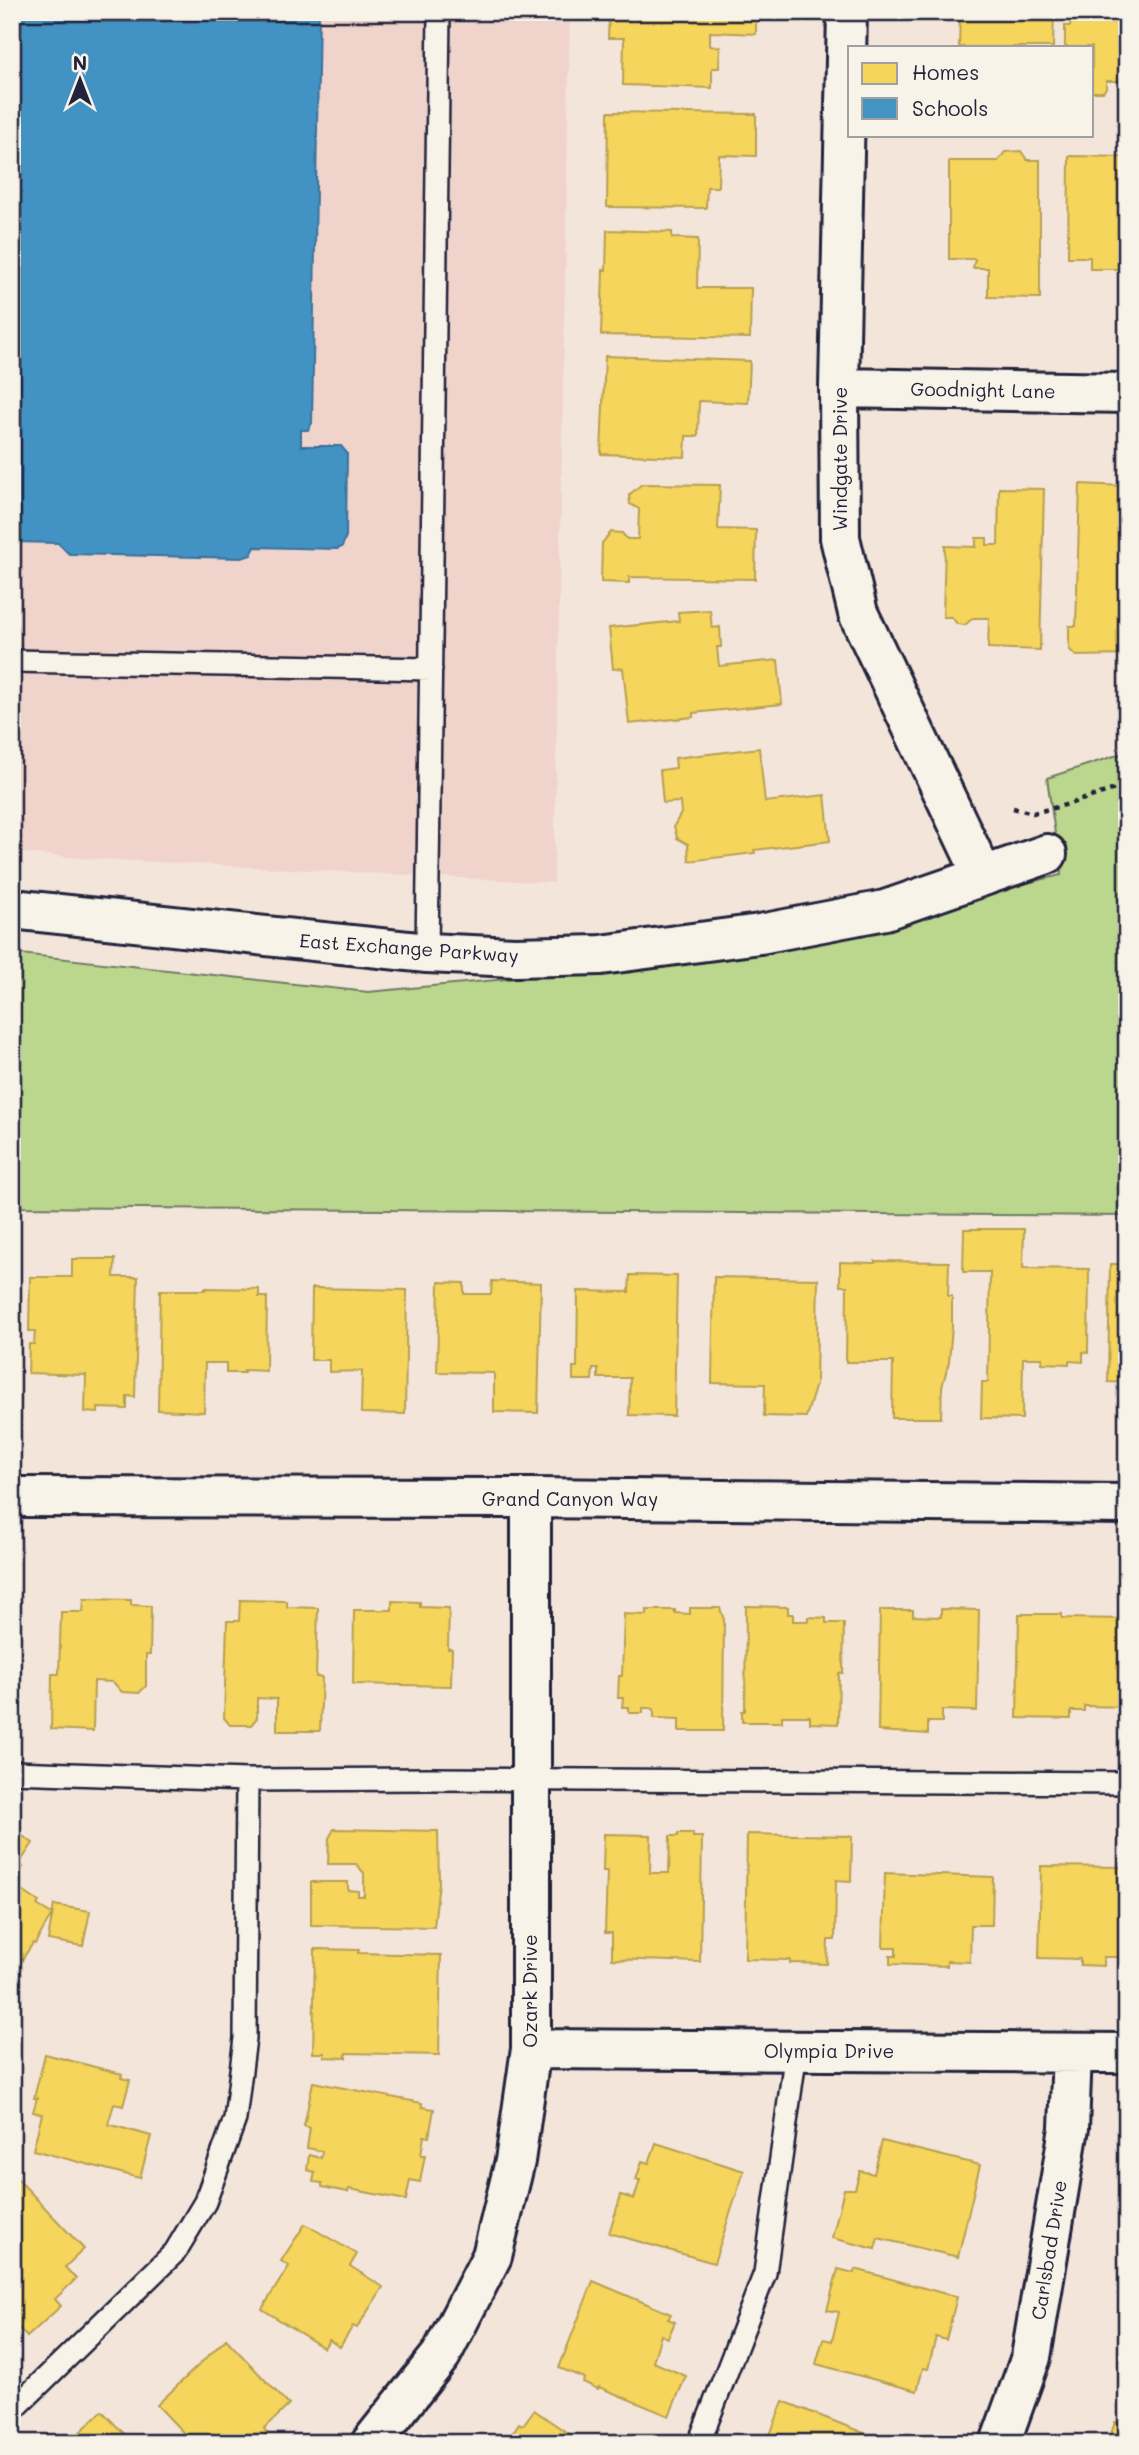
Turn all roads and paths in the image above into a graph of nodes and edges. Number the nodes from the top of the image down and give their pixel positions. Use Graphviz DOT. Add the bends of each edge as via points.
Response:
graph roads {
  1 [pos="439,12"];
  2 [pos="847,12"];
  3 [pos="839,388"];
  4 [pos="1127,393"];
  5 [pos="12,662"];
  6 [pos="431,669"];
  7 [pos="1127,785"];
  8 [pos="1013,808"];
  9 [pos="1046,854"];
  10 [pos="983,876"];
  11 [pos="12,909"];
  12 [pos="426,953"];
  13 [pos="12,1497"];
  14 [pos="531,1498"];
  15 [pos="1127,1504"];
  16 [pos="12,1772"];
  17 [pos="247,1780"];
  18 [pos="531,1780"];
  19 [pos="1127,1783"];
  20 [pos="531,2049"];
  21 [pos="796,2051"];
  22 [pos="1072,2053"];
  23 [pos="1127,2053"];
  24 [pos="12,2411"];
  25 [pos="371,2443"];
  26 [pos="699,2443"];
  27 [pos="1000,2443"];
  1 -- 6 [label="lane"];
  2 -- 3 [label="street, Windgate Drive"];
  3 -- 4 [label="street, Goodnight Lane"];
  3 -- 10 [label="street, Windgate Drive" via="840,538 858,613"];
  5 -- 6 [label="lane"];
  6 -- 12 [label="lane"];
  7 -- 8 [label="path" via="1033,813"];
  9 -- 10 [label="street, East Exchange Parkway"];
  10 -- 12 [label="street, East Exchange Parkway" via="885,909 683,946 601,955"];
  11 -- 12 [label="street, East Exchange Parkway"];
  13 -- 14 [label="street, Grand Canyon Way"];
  14 -- 15 [label="street, Grand Canyon Way"];
  14 -- 18 [label="street, Ozark Drive"];
  16 -- 17 [label="lane"];
  17 -- 18 [label="lane"];
  17 -- 24 [label="lane" via="245,2038 235,2119 227,2143 205,2202 175,2252"];
  18 -- 19 [label="lane"];
  18 -- 20 [label="street, Ozark Drive"];
  20 -- 21 [label="street, Olympia Drive"];
  20 -- 25 [label="street, Ozark Drive" via="514,2161 492,2256 440,2355"];
  21 -- 22 [label="street, Olympia Drive"];
  21 -- 26 [label="lane" via="765,2273"];
  22 -- 23 [label="street, Olympia Drive"];
  22 -- 27 [label="street, Carlsbad Drive" via="1069,2128 1031,2357"];
}
